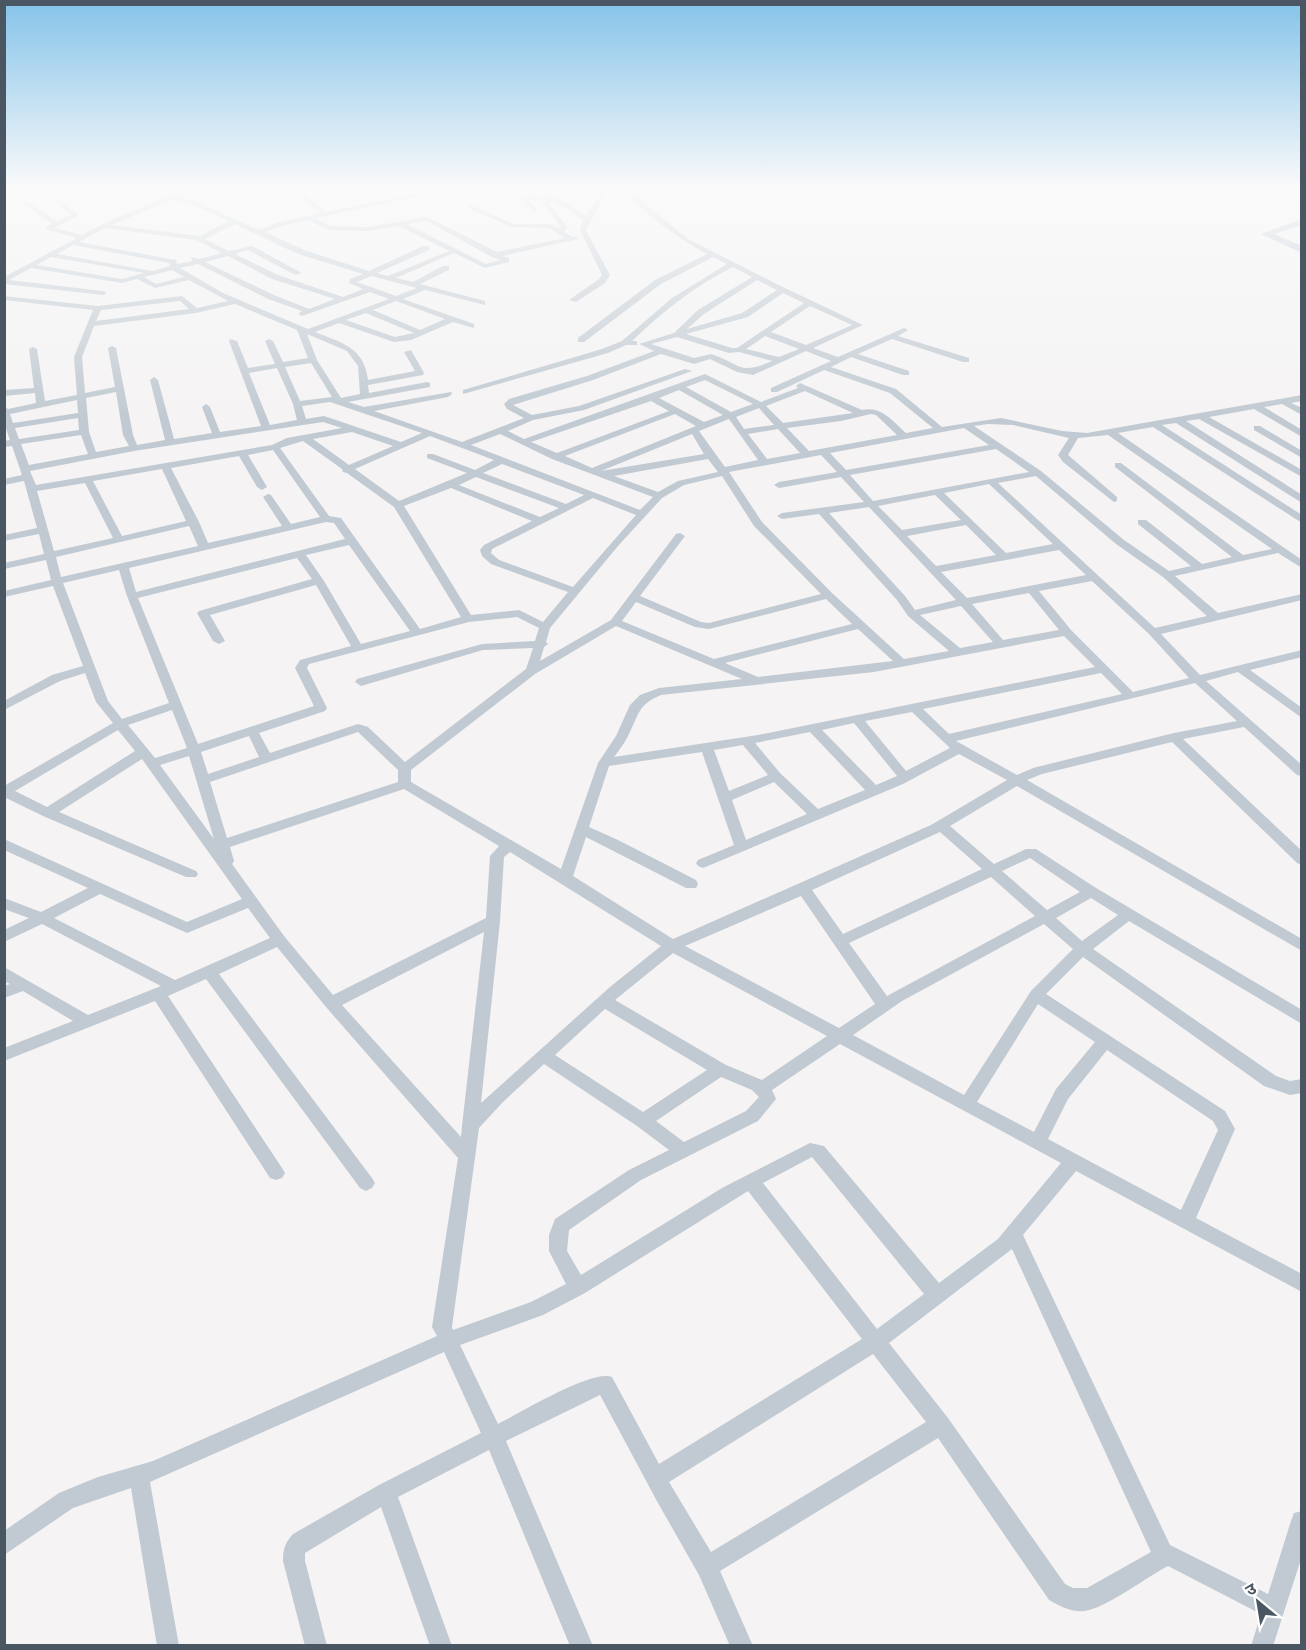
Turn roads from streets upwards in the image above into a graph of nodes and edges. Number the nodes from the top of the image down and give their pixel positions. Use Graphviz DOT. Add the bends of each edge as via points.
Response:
graph roads {
  1 [pos="35,263"];
  2 [pos="88,263"];
  3 [pos="99,263"];
  4 [pos="173,263"];
  5 [pos="186,263"];
  6 [pos="200,263"];
  7 [pos="240,263"];
  8 [pos="246,263"];
  9 [pos="279,263"];
  10 [pos="337,263"];
  11 [pos="392,263"];
  12 [pos="426,263"];
  13 [pos="480,263"];
  14 [pos="498,263"];
  15 [pos="600,263"];
  16 [pos="695,263"];
  17 [pos="728,263"];
  18 [pos="732,265"];
  19 [pos="30,266"];
  20 [pos="172,266"];
  21 [pos="446,268"];
  22 [pos="52,270"];
  23 [pos="215,270"];
  24 [pos="150,272"];
  25 [pos="298,273"];
  26 [pos="370,273"];
  27 [pos="757,277"];
  28 [pos="138,278"];
  29 [pos="188,278"];
  30 [pos="390,278"];
  31 [pos="4,281"];
  32 [pos="415,284"];
  33 [pos="427,287"];
  34 [pos="371,290"];
  35 [pos="782,290"];
  36 [pos="103,293"];
  37 [pos="4,298"];
  38 [pos="395,299"];
  39 [pos="342,300"];
  40 [pos="573,300"];
  41 [pos="235,302"];
  42 [pos="810,302"];
  43 [pos="482,303"];
  44 [pos="98,308"];
  45 [pos="366,310"];
  46 [pos="196,311"];
  47 [pos="308,311"];
  48 [pos="453,319"];
  49 [pos="339,320"];
  50 [pos="283,322"];
  51 [pos="94,324"];
  52 [pos="471,326"];
  53 [pos="904,330"];
  54 [pos="304,331"];
  55 [pos="421,333"];
  56 [pos="765,333"];
  57 [pos="677,334"];
  58 [pos="891,336"];
  59 [pos="581,340"];
  60 [pos="233,341"];
  61 [pos="269,341"];
  62 [pos="625,343"];
  63 [pos="643,344"];
  64 [pos="112,348"];
  65 [pos="33,349"];
  66 [pos="808,349"];
  67 [pos="740,350"];
  68 [pos="662,351"];
  69 [pos="408,352"];
  70 [pos="852,355"];
  71 [pos="312,360"];
  72 [pos="780,360"];
  73 [pos="966,360"];
  74 [pos="840,362"];
  75 [pos="279,365"];
  76 [pos="826,368"];
  77 [pos="244,370"];
  78 [pos="688,371"];
  79 [pos="906,373"];
  80 [pos="154,380"];
  81 [pos="792,382"];
  82 [pos="364,383"];
  83 [pos="427,385"];
  84 [pos="679,387"];
  85 [pos="806,388"];
  86 [pos="118,389"];
  87 [pos="635,389"];
  88 [pos="37,390"];
  89 [pos="774,390"];
  90 [pos="466,392"];
  91 [pos="4,393"];
  92 [pos="447,394"];
  93 [pos="80,396"];
  94 [pos="365,396"];
  95 [pos="652,398"];
  96 [pos="1302,398"];
  97 [pos="339,401"];
  98 [pos="1284,402"];
  99 [pos="297,404"];
  100 [pos="40,405"];
  101 [pos="761,405"];
  102 [pos="206,407"];
  103 [pos="1257,407"];
  104 [pos="5,411"];
  105 [pos="364,411"];
  106 [pos="676,411"];
  107 [pos="1302,412"];
  108 [pos="861,413"];
  109 [pos="82,415"];
  110 [pos="731,416"];
  111 [pos="1200,416"];
  112 [pos="531,418"];
  113 [pos="1178,420"];
  114 [pos="302,422"];
  115 [pos="1154,424"];
  116 [pos="10,426"];
  117 [pos="781,426"];
  118 [pos="967,426"];
  119 [pos="266,427"];
  120 [pos="699,428"];
  121 [pos="1257,428"];
  122 [pos="352,429"];
  123 [pos="940,430"];
  124 [pos="500,431"];
  125 [pos="84,432"];
  126 [pos="741,432"];
  127 [pos="1110,432"];
  128 [pos="430,433"];
  129 [pos="1302,434"];
  130 [pos="217,435"];
  131 [pos="1075,436"];
  132 [pos="304,437"];
  133 [pos="904,437"];
  134 [pos="170,442"];
  135 [pos="523,442"];
  136 [pos="9,443"];
  137 [pos="462,445"];
  138 [pos="402,446"];
  139 [pos="999,446"];
  140 [pos="275,447"];
  141 [pos="134,448"];
  142 [pos="823,451"];
  143 [pos="242,453"];
  144 [pos="806,454"];
  145 [pos="1302,455"];
  146 [pos="93,456"];
  147 [pos="430,456"];
  148 [pos="710,456"];
  149 [pos="555,457"];
  150 [pos="502,460"];
  151 [pos="765,462"];
  152 [pos="165,465"];
  153 [pos="1118,465"];
  154 [pos="346,470"];
  155 [pos="724,471"];
  156 [pos="475,473"];
  157 [pos="597,473"];
  158 [pos="844,473"];
  159 [pos="1038,473"];
  160 [pos="1302,474"];
  161 [pos="28,478"];
  162 [pos="87,480"];
  163 [pos="991,481"];
  164 [pos="4,482"];
  165 [pos="451,485"];
  166 [pos="779,485"];
  167 [pos="262,487"];
  168 [pos="937,491"];
  169 [pos="592,495"];
  170 [pos="659,496"];
  171 [pos="268,497"];
  172 [pos="1114,499"];
  173 [pos="1302,500"];
  174 [pos="871,504"];
  175 [pos="398,506"];
  176 [pos="568,508"];
  177 [pos="822,511"];
  178 [pos="642,514"];
  179 [pos="782,516"];
  180 [pos="326,519"];
  181 [pos="1302,519"];
  182 [pos="542,521"];
  183 [pos="194,522"];
  184 [pos="967,522"];
  185 [pos="1142,522"];
  186 [pos="288,527"];
  187 [pos="43,530"];
  188 [pos="899,534"];
  189 [pos="680,536"];
  190 [pos="4,538"];
  191 [pos="119,540"];
  192 [pos="351,541"];
  193 [pos="1061,546"];
  194 [pos="204,547"];
  195 [pos="1280,550"];
  196 [pos="299,553"];
  197 [pos="50,556"];
  198 [pos="1004,557"];
  199 [pos="1241,559"];
  200 [pos="1302,565"];
  201 [pos="4,566"];
  202 [pos="123,567"];
  203 [pos="1200,568"];
  204 [pos="934,570"];
  205 [pos="1167,575"];
  206 [pos="1094,577"];
  207 [pos="57,582"];
  208 [pos="319,582"];
  209 [pos="1032,589"];
  210 [pos="575,591"];
  211 [pos="4,594"];
  212 [pos="132,596"];
  213 [pos="828,596"];
  214 [pos="634,597"];
  215 [pos="1302,597"];
  216 [pos="964,602"];
  217 [pos="912,614"];
  218 [pos="1215,618"];
  219 [pos="468,619"];
  220 [pos="615,622"];
  221 [pos="860,625"];
  222 [pos="545,627"];
  223 [pos="1067,632"];
  224 [pos="1153,632"];
  225 [pos="417,633"];
  226 [pos="219,641"];
  227 [pos="542,644"];
  228 [pos="1000,644"];
  229 [pos="357,647"];
  230 [pos="959,652"];
  231 [pos="1301,654"];
  232 [pos="716,662"];
  233 [pos="902,663"];
  234 [pos="89,668"];
  235 [pos="1240,668"];
  236 [pos="1103,669"];
  237 [pos="531,671"];
  238 [pos="1197,679"];
  239 [pos="757,681"];
  240 [pos="361,682"];
  241 [pos="1130,696"];
  242 [pos="176,705"];
  243 [pos="4,706"];
  244 [pos="914,707"];
  245 [pos="1302,714"];
  246 [pos="857,719"];
  247 [pos="1248,723"];
  248 [pos="120,724"];
  249 [pos="813,728"];
  250 [pos="252,731"];
  251 [pos="1174,737"];
  252 [pos="946,739"];
  253 [pos="746,741"];
  254 [pos="707,747"];
  255 [pos="959,749"];
  256 [pos="194,750"];
  257 [pos="148,758"];
  258 [pos="267,759"];
  259 [pos="604,763"];
  260 [pos="1302,772"];
  261 [pos="404,776"];
  262 [pos="777,776"];
  263 [pos="904,777"];
  264 [pos="203,780"];
  265 [pos="1017,780"];
  266 [pos="873,790"];
  267 [pos="5,792"];
  268 [pos="725,798"];
  269 [pos="48,813"];
  270 [pos="816,815"];
  271 [pos="941,825"];
  272 [pos="583,830"];
  273 [pos="4,844"];
  274 [pos="222,845"];
  275 [pos="508,845"];
  276 [pos="741,846"];
  277 [pos="1302,860"];
  278 [pos="703,863"];
  279 [pos="991,870"];
  280 [pos="230,871"];
  281 [pos="191,874"];
  282 [pos="565,879"];
  283 [pos="691,884"];
  284 [pos="100,888"];
  285 [pos="804,889"];
  286 [pos="1091,892"];
  287 [pos="251,901"];
  288 [pos="4,903"];
  289 [pos="1129,914"];
  290 [pos="1044,917"];
  291 [pos="43,918"];
  292 [pos="494,921"];
  293 [pos="4,938"];
  294 [pos="279,940"];
  295 [pos="840,941"];
  296 [pos="672,946"];
  297 [pos="1302,946"];
  298 [pos="1082,949"];
  299 [pos="209,972"];
  300 [pos="4,973"];
  301 [pos="24,985"];
  302 [pos="175,987"];
  303 [pos="4,992"];
  304 [pos="158,994"];
  305 [pos="1036,995"];
  306 [pos="605,1001"];
  307 [pos="331,1003"];
  308 [pos="885,1006"];
  309 [pos="1302,1018"];
  310 [pos="87,1022"];
  311 [pos="842,1036"];
  312 [pos="1105,1042"];
  313 [pos="4,1054"];
  314 [pos="543,1056"];
  315 [pos="720,1070"];
  316 [pos="1302,1086"];
  317 [pos="763,1088"];
  318 [pos="966,1105"];
  319 [pos="643,1121"];
  320 [pos="470,1126"];
  321 [pos="1037,1143"];
  322 [pos="683,1151"];
  323 [pos="467,1156"];
  324 [pos="1073,1162"];
  325 [pos="276,1173"];
  326 [pos="751,1182"];
  327 [pos="366,1183"];
  328 [pos="1185,1222"];
  329 [pos="1014,1234"];
  330 [pos="1302,1284"];
  331 [pos="578,1287"];
  332 [pos="937,1294"];
  333 [pos="447,1341"];
  334 [pos="875,1342"];
  335 [pos="941,1425"];
  336 [pos="494,1438"];
  337 [pos="139,1476"];
  338 [pos="656,1478"];
  339 [pos="386,1492"];
  340 [pos="1302,1521"];
  341 [pos="4,1544"];
  342 [pos="1164,1556"];
  343 [pos="707,1567"];
  344 [pos="1274,1609"];
  345 [pos="168,1646"];
  346 [pos="316,1646"];
  347 [pos="441,1646"];
  348 [pos="582,1646"];
  349 [pos="742,1646"];
  350 [pos="1262,1646"];
  1 -- 19 [label="street"];
  2 -- 22 [label="street"];
  3 -- 24 [label="street"];
  4 -- 20 [label="street"];
  5 -- 20 [label="street"];
  6 -- 23 [label="street"];
  7 -- 23 [label="street"];
  8 -- 39 [label="street"];
  9 -- 25 [label="street"];
  10 -- 26 [label="street"];
  11 -- 26 [label="street"];
  12 -- 30 [label="street"];
  13 -- 14 [label="street" via="488,267"];
  15 -- 40 [label="street" via="606,275 602,281"];
  16 -- 59 [label="street" via="658,282"];
  17 -- 18 [label="street"];
  18 -- 27 [label="street"];
  18 -- 62 [label="street" via="674,298"];
  19 -- 22 [label="street"];
  19 -- 31 [label="street"];
  20 -- 24 [label="street"];
  20 -- 29 [label="street"];
  21 -- 32 [label="street"];
  22 -- 28 [label="street" via="122,281"];
  23 -- 29 [label="street"];
  23 -- 47 [label="street"];
  24 -- 28 [label="street"];
  26 -- 30 [label="street"];
  26 -- 34 [label="street" via="353,282"];
  27 -- 35 [label="street"];
  27 -- 57 [label="street" via="701,312"];
  28 -- 29 [label="street" via="155,286"];
  29 -- 41 [label="street"];
  30 -- 32 [label="street"];
  31 -- 36 [label="street"];
  32 -- 33 [label="street"];
  33 -- 38 [label="street"];
  33 -- 43 [label="street"];
  34 -- 38 [label="street"];
  34 -- 39 [label="street"];
  35 -- 42 [label="street"];
  35 -- 57 [label="street" via="745,315"];
  37 -- 44 [label="street"];
  38 -- 45 [label="street"];
  38 -- 48 [label="street"];
  39 -- 47 [label="street"];
  41 -- 46 [label="street"];
  41 -- 50 [label="street"];
  42 -- 56 [label="street"];
  42 -- 66 [label="street" via="859,325"];
  44 -- 46 [label="street" via="182,298"];
  44 -- 51 [label="street"];
  45 -- 49 [label="street"];
  45 -- 55 [label="street"];
  46 -- 51 [label="street"];
  47 -- 50 [label="street"];
  48 -- 52 [label="street"];
  48 -- 55 [label="street"];
  49 -- 54 [label="street"];
  49 -- 55 [label="street" via="391,340"];
  50 -- 54 [label="street"];
  51 -- 93 [label="street" via="78,357"];
  53 -- 58 [label="street"];
  54 -- 71 [label="street"];
  54 -- 82 [label="street" via="350,349 362,366"];
  56 -- 66 [label="street"];
  56 -- 67 [label="street"];
  57 -- 63 [label="street"];
  57 -- 67 [label="street"];
  58 -- 70 [label="street"];
  58 -- 73 [label="street"];
  60 -- 77 [label="street"];
  61 -- 75 [label="street"];
  62 -- 63 [label="street"];
  62 -- 90 [label="street"];
  63 -- 68 [label="street"];
  64 -- 86 [label="street"];
  65 -- 88 [label="street"];
  66 -- 72 [label="street"];
  66 -- 74 [label="street"];
  67 -- 72 [label="street"];
  68 -- 72 [label="street" via="694,361 711,356 751,373"];
  68 -- 112 [label="street" via="508,404"];
  69 -- 82 [label="street" via="420,373"];
  70 -- 74 [label="street"];
  70 -- 79 [label="street"];
  71 -- 75 [label="street"];
  71 -- 97 [label="street"];
  74 -- 76 [label="street"];
  75 -- 77 [label="street"];
  75 -- 99 [label="street"];
  76 -- 81 [label="street"];
  76 -- 123 [label="street" via="893,391"];
  77 -- 119 [label="street"];
  78 -- 87 [label="street"];
  80 -- 134 [label="street"];
  81 -- 85 [label="street"];
  81 -- 89 [label="street"];
  82 -- 94 [label="street"];
  83 -- 94 [label="street"];
  84 -- 95 [label="street"];
  84 -- 101 [label="street" via="706,377"];
  84 -- 110 [label="street"];
  85 -- 101 [label="street"];
  85 -- 108 [label="street"];
  86 -- 93 [label="street"];
  86 -- 141 [label="street"];
  87 -- 95 [label="street"];
  87 -- 112 [label="street" via="581,408"];
  88 -- 91 [label="street"];
  88 -- 100 [label="street"];
  92 -- 105 [label="street"];
  93 -- 100 [label="street"];
  93 -- 109 [label="street"];
  94 -- 97 [label="street"];
  95 -- 106 [label="street"];
  95 -- 135 [label="street"];
  96 -- 98 [label="street"];
  97 -- 99 [label="street"];
  97 -- 105 [label="street"];
  98 -- 103 [label="street"];
  98 -- 107 [label="street"];
  99 -- 114 [label="street"];
  100 -- 104 [label="street"];
  101 -- 110 [label="street"];
  101 -- 117 [label="street"];
  102 -- 130 [label="street"];
  103 -- 111 [label="street"];
  103 -- 129 [label="street"];
  104 -- 116 [label="street"];
  105 -- 128 [label="street"];
  106 -- 120 [label="street"];
  106 -- 149 [label="street"];
  108 -- 117 [label="street"];
  108 -- 133 [label="street" via="879,413"];
  109 -- 116 [label="street"];
  109 -- 125 [label="street"];
  110 -- 120 [label="street"];
  110 -- 126 [label="street"];
  111 -- 113 [label="street"];
  111 -- 160 [label="street"];
  112 -- 124 [label="street"];
  113 -- 115 [label="street"];
  113 -- 173 [label="street"];
  114 -- 119 [label="street"];
  114 -- 122 [label="street" via="330,420"];
  115 -- 127 [label="street"];
  115 -- 181 [label="street"];
  116 -- 136 [label="street"];
  117 -- 126 [label="street"];
  117 -- 144 [label="street"];
  118 -- 123 [label="street"];
  118 -- 131 [label="street" via="1012,420"];
  118 -- 139 [label="street"];
  119 -- 130 [label="street"];
  120 -- 148 [label="street"];
  120 -- 157 [label="street"];
  121 -- 145 [label="street"];
  122 -- 132 [label="street"];
  122 -- 138 [label="street"];
  123 -- 133 [label="street"];
  124 -- 135 [label="street"];
  124 -- 137 [label="street"];
  125 -- 136 [label="street"];
  125 -- 146 [label="street"];
  126 -- 151 [label="street"];
  127 -- 131 [label="street"];
  127 -- 195 [label="street"];
  128 -- 137 [label="street"];
  128 -- 138 [label="street"];
  130 -- 134 [label="street"];
  131 -- 172 [label="street" via="1063,455 1066,460"];
  132 -- 140 [label="street"];
  132 -- 154 [label="street"];
  133 -- 142 [label="street"];
  134 -- 141 [label="street"];
  135 -- 149 [label="street"];
  136 -- 161 [label="street"];
  137 -- 150 [label="street"];
  138 -- 154 [label="street"];
  139 -- 158 [label="street"];
  139 -- 159 [label="street"];
  140 -- 143 [label="street"];
  140 -- 180 [label="street"];
  141 -- 146 [label="street"];
  142 -- 144 [label="street"];
  142 -- 158 [label="street"];
  143 -- 152 [label="street"];
  143 -- 167 [label="street"];
  144 -- 151 [label="street"];
  146 -- 161 [label="street"];
  147 -- 156 [label="street"];
  148 -- 155 [label="street"];
  148 -- 157 [label="street"];
  149 -- 157 [label="street"];
  150 -- 156 [label="street"];
  150 -- 169 [label="street"];
  151 -- 155 [label="street"];
  152 -- 162 [label="street"];
  152 -- 183 [label="street"];
  153 -- 199 [label="street"];
  154 -- 175 [label="street"];
  155 -- 170 [label="street" via="681,483"];
  155 -- 213 [label="street" via="758,524"];
  156 -- 165 [label="street"];
  156 -- 176 [label="street"];
  157 -- 170 [label="street"];
  158 -- 166 [label="street"];
  158 -- 174 [label="street"];
  159 -- 163 [label="street"];
  159 -- 205 [label="street" via="1120,542"];
  161 -- 162 [label="street"];
  161 -- 164 [label="street"];
  161 -- 187 [label="street"];
  162 -- 191 [label="street"];
  163 -- 168 [label="street"];
  163 -- 193 [label="street"];
  165 -- 175 [label="street"];
  165 -- 182 [label="street"];
  168 -- 174 [label="street"];
  168 -- 184 [label="street"];
  169 -- 176 [label="street"];
  169 -- 178 [label="street"];
  170 -- 178 [label="street"];
  171 -- 186 [label="street"];
  174 -- 177 [label="street"];
  174 -- 188 [label="street"];
  175 -- 219 [label="street"];
  176 -- 182 [label="street"];
  177 -- 179 [label="street"];
  177 -- 217 [label="street"];
  178 -- 210 [label="street"];
  180 -- 186 [label="street"];
  180 -- 192 [label="street" via="337,519"];
  182 -- 210 [label="street" via="485,552 495,562"];
  183 -- 191 [label="street"];
  183 -- 194 [label="street"];
  184 -- 188 [label="street"];
  184 -- 198 [label="street"];
  185 -- 203 [label="street"];
  186 -- 194 [label="street"];
  187 -- 190 [label="street"];
  187 -- 197 [label="street"];
  188 -- 204 [label="street"];
  189 -- 214 [label="street"];
  191 -- 197 [label="street"];
  192 -- 196 [label="street"];
  192 -- 225 [label="street"];
  193 -- 198 [label="street"];
  193 -- 206 [label="street"];
  194 -- 202 [label="street"];
  195 -- 199 [label="street"];
  195 -- 200 [label="street"];
  196 -- 208 [label="street"];
  196 -- 212 [label="street"];
  197 -- 201 [label="street"];
  197 -- 207 [label="street"];
  198 -- 204 [label="street"];
  199 -- 203 [label="street"];
  202 -- 207 [label="street"];
  202 -- 212 [label="street"];
  203 -- 205 [label="street"];
  204 -- 216 [label="street"];
  205 -- 218 [label="street"];
  206 -- 209 [label="street"];
  206 -- 224 [label="street"];
  207 -- 211 [label="street"];
  207 -- 234 [label="street"];
  208 -- 226 [label="street" via="203,613"];
  208 -- 229 [label="street"];
  209 -- 216 [label="street"];
  209 -- 223 [label="street"];
  210 -- 222 [label="street"];
  212 -- 242 [label="street"];
  213 -- 214 [label="street" via="709,626"];
  213 -- 221 [label="street"];
  214 -- 220 [label="street"];
  215 -- 218 [label="street"];
  216 -- 217 [label="street"];
  216 -- 228 [label="street"];
  217 -- 230 [label="street"];
  218 -- 224 [label="street"];
  219 -- 222 [label="street" via="519,613"];
  219 -- 225 [label="street"];
  220 -- 232 [label="street"];
  220 -- 237 [label="street"];
  221 -- 232 [label="street"];
  221 -- 233 [label="street"];
  222 -- 227 [label="street"];
  223 -- 228 [label="street"];
  223 -- 236 [label="street"];
  224 -- 238 [label="street"];
  225 -- 229 [label="street"];
  227 -- 237 [label="street"];
  227 -- 240 [label="street" via="482,647"];
  228 -- 230 [label="street"];
  229 -- 250 [label="street" via="302,663 321,708"];
  230 -- 233 [label="street"];
  231 -- 235 [label="street"];
  232 -- 239 [label="street"];
  233 -- 239 [label="street"];
  234 -- 243 [label="street" via="56,678"];
  234 -- 248 [label="street" via="102,702"];
  235 -- 238 [label="street"];
  235 -- 245 [label="street"];
  236 -- 241 [label="street"];
  236 -- 244 [label="street"];
  237 -- 261 [label="street"];
  238 -- 241 [label="street"];
  238 -- 247 [label="street"];
  239 -- 259 [label="street" via="659,692 644,698 634,708"];
  241 -- 252 [label="street"];
  242 -- 248 [label="street"];
  242 -- 256 [label="street"];
  244 -- 246 [label="street"];
  244 -- 252 [label="street"];
  246 -- 249 [label="street"];
  246 -- 263 [label="street"];
  247 -- 251 [label="street"];
  247 -- 260 [label="street"];
  248 -- 257 [label="street"];
  248 -- 267 [label="street"];
  249 -- 253 [label="street"];
  249 -- 266 [label="street"];
  250 -- 256 [label="street"];
  250 -- 258 [label="street"];
  251 -- 265 [label="street" via="1038,771"];
  251 -- 277 [label="street"];
  252 -- 255 [label="street"];
  253 -- 254 [label="street"];
  253 -- 262 [label="street"];
  254 -- 259 [label="street"];
  254 -- 268 [label="street"];
  255 -- 263 [label="street"];
  255 -- 265 [label="street"];
  256 -- 257 [label="street"];
  256 -- 264 [label="street"];
  257 -- 269 [label="street"];
  257 -- 280 [label="street"];
  258 -- 261 [label="street" via="358,728"];
  258 -- 264 [label="street"];
  259 -- 272 [label="street"];
  261 -- 274 [label="street"];
  261 -- 275 [label="street"];
  262 -- 268 [label="street"];
  262 -- 270 [label="street"];
  263 -- 266 [label="street"];
  264 -- 274 [label="street"];
  265 -- 271 [label="street"];
  265 -- 297 [label="street"];
  266 -- 270 [label="street"];
  267 -- 269 [label="street"];
  268 -- 276 [label="street"];
  269 -- 281 [label="street"];
  270 -- 276 [label="street"];
  271 -- 279 [label="street"];
  271 -- 285 [label="street"];
  272 -- 282 [label="street"];
  272 -- 283 [label="street"];
  273 -- 284 [label="street"];
  274 -- 280 [label="street"];
  275 -- 282 [label="street"];
  275 -- 292 [label="street" via="497,856"];
  276 -- 278 [label="street"];
  279 -- 286 [label="street" via="1031,852"];
  279 -- 290 [label="street"];
  279 -- 295 [label="street"];
  280 -- 287 [label="street"];
  282 -- 296 [label="street"];
  284 -- 287 [label="street" via="187,928"];
  284 -- 291 [label="street"];
  285 -- 295 [label="street"];
  285 -- 296 [label="street"];
  286 -- 289 [label="street"];
  286 -- 290 [label="street"];
  287 -- 294 [label="street"];
  288 -- 291 [label="street"];
  289 -- 298 [label="street"];
  289 -- 309 [label="street"];
  290 -- 298 [label="street"];
  290 -- 308 [label="street"];
  291 -- 293 [label="street"];
  291 -- 302 [label="street"];
  292 -- 307 [label="street"];
  292 -- 320 [label="street"];
  294 -- 299 [label="street"];
  294 -- 307 [label="street"];
  295 -- 308 [label="street"];
  296 -- 306 [label="street"];
  296 -- 311 [label="street"];
  298 -- 305 [label="street"];
  298 -- 316 [label="street" via="1270,1081 1290,1088"];
  299 -- 302 [label="street"];
  299 -- 327 [label="street"];
  300 -- 301 [label="street"];
  301 -- 303 [label="street"];
  301 -- 310 [label="street"];
  302 -- 304 [label="street"];
  304 -- 310 [label="street"];
  304 -- 325 [label="street"];
  305 -- 312 [label="street"];
  305 -- 318 [label="street"];
  306 -- 314 [label="street"];
  306 -- 315 [label="street"];
  307 -- 323 [label="street"];
  308 -- 311 [label="street"];
  310 -- 313 [label="street"];
  311 -- 317 [label="street"];
  311 -- 318 [label="street"];
  312 -- 321 [label="street" via="1062,1094"];
  312 -- 328 [label="street" via="1224,1122 1227,1129"];
  314 -- 319 [label="street"];
  314 -- 320 [label="street"];
  315 -- 317 [label="street"];
  315 -- 319 [label="street"];
  317 -- 322 [label="street" via="768,1099 752,1116"];
  318 -- 321 [label="street"];
  319 -- 322 [label="street"];
  320 -- 323 [label="street"];
  321 -- 324 [label="street"];
  322 -- 331 [label="street" via="635,1175 561,1225 556,1250"];
  323 -- 333 [label="street" via="442,1327"];
  324 -- 328 [label="street"];
  324 -- 329 [label="street"];
  326 -- 331 [label="street"];
  326 -- 332 [label="street" via="815,1149"];
  326 -- 334 [label="street"];
  328 -- 330 [label="street"];
  329 -- 332 [label="street"];
  329 -- 342 [label="street"];
  331 -- 333 [label="street" via="536,1309"];
  332 -- 334 [label="street"];
  333 -- 336 [label="street"];
  333 -- 337 [label="street"];
  334 -- 335 [label="street"];
  334 -- 338 [label="street"];
  335 -- 342 [label="street" via="1057,1592 1065,1598 1090,1599"];
  335 -- 343 [label="street"];
  336 -- 338 [label="street" via="591,1387 605,1384"];
  336 -- 339 [label="street"];
  336 -- 348 [label="street"];
  337 -- 341 [label="street" via="66,1500"];
  337 -- 345 [label="street"];
  338 -- 343 [label="street"];
  339 -- 346 [label="street" via="294,1549"];
  339 -- 347 [label="street"];
  340 -- 344 [label="street"];
  342 -- 344 [label="street" via="1174,1556"];
  343 -- 349 [label="street"];
  344 -- 350 [label="street"];
}
